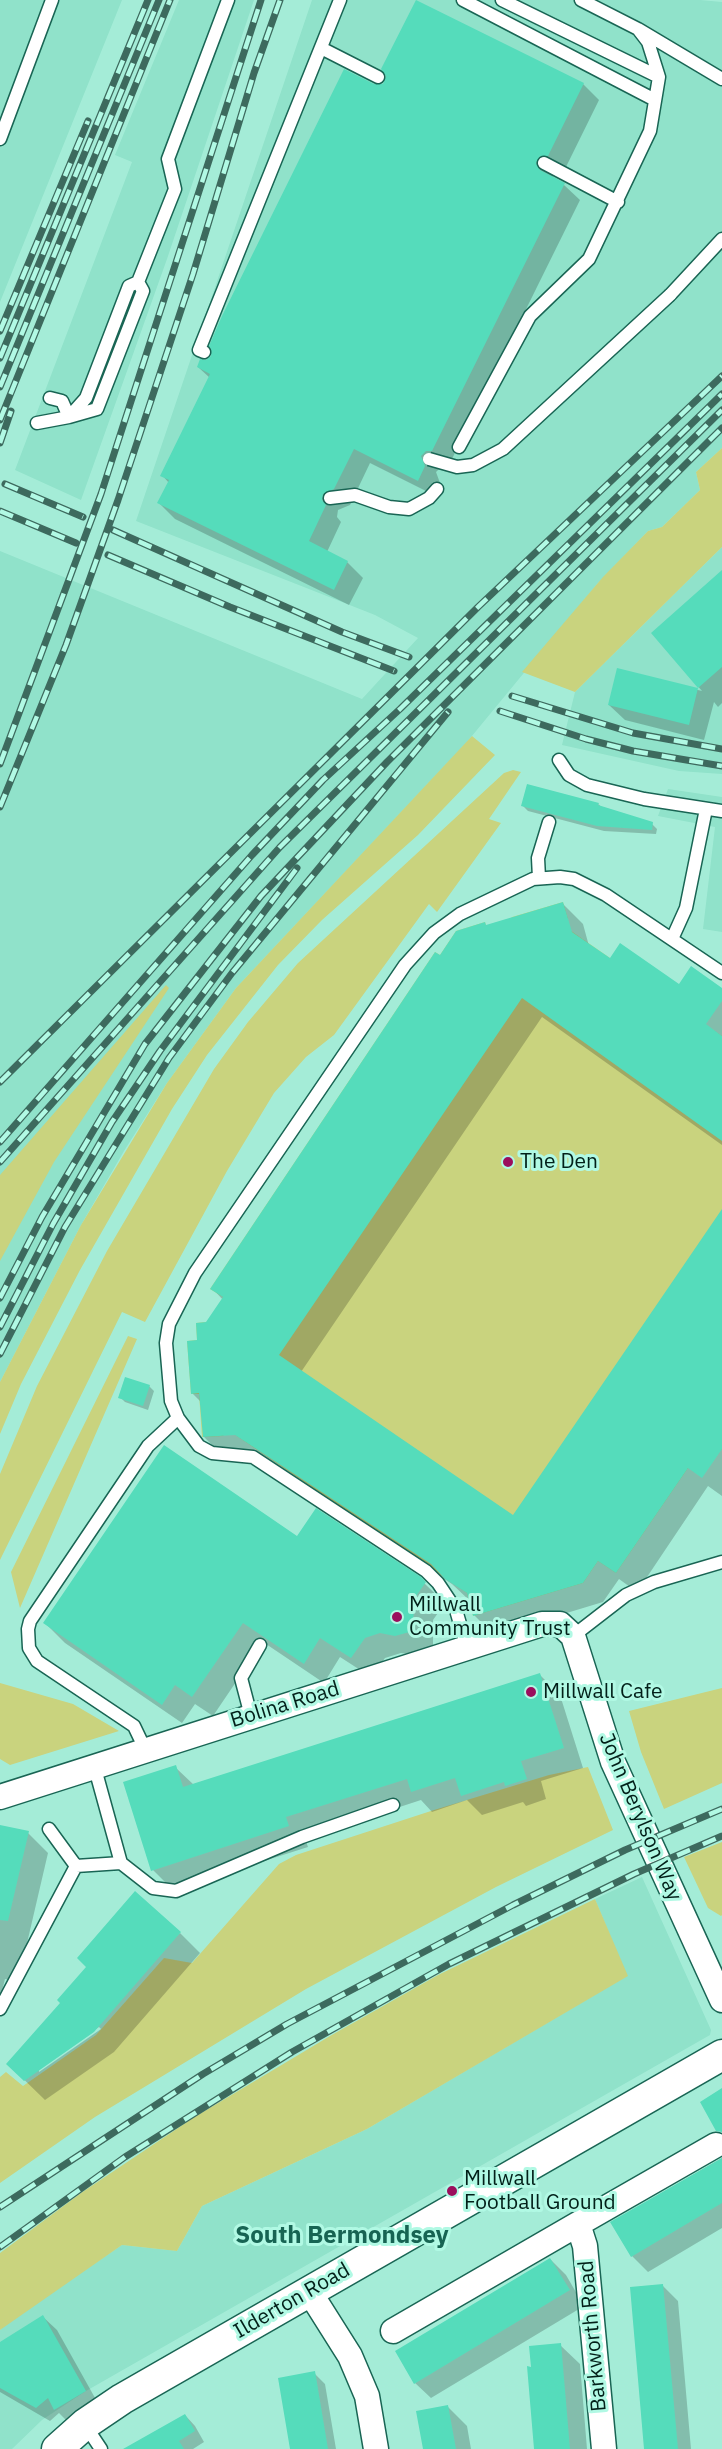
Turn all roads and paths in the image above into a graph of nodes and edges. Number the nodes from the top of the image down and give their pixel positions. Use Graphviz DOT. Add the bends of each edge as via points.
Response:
graph roads {
  1 [pos="52,0"];
  2 [pos="228,0"];
  3 [pos="340,0"];
  4 [pos="463,0"];
  5 [pos="502,0"];
  6 [pos="581,0"];
  7 [pos="638,29"];
  8 [pos="321,48"];
  9 [pos="378,76"];
  10 [pos="659,77"];
  11 [pos="722,79"];
  12 [pos="656,99"];
  13 [pos="0,139"];
  14 [pos="544,163"];
  15 [pos="618,202"];
  16 [pos="722,239"];
  17 [pos="204,352"];
  18 [pos="50,398"];
  19 [pos="69,417"];
  20 [pos="37,423"];
  21 [pos="459,447"];
  22 [pos="429,459"];
  23 [pos="437,489"];
  24 [pos="330,498"];
  25 [pos="560,760"];
  26 [pos="706,809"];
  27 [pos="722,811"];
  28 [pos="549,822"];
  29 [pos="539,878"];
  30 [pos="672,939"];
  31 [pos="722,973"];
  32 [pos="178,1418"];
  33 [pos="722,1562"];
  34 [pos="571,1633"];
  35 [pos="260,1645"];
  36 [pos="467,1648"];
  37 [pos="251,1716"];
  38 [pos="145,1749"];
  39 [pos="94,1765"];
  40 [pos="0,1797"];
  41 [pos="393,1805"];
  42 [pos="49,1829"];
  43 [pos="121,1863"];
  44 [pos="76,1866"];
  45 [pos="722,2000"];
  46 [pos="0,2009"];
  47 [pos="722,2055"];
  48 [pos="716,2145"];
  49 [pos="578,2224"];
  50 [pos="309,2291"];
  51 [pos="393,2331"];
  52 [pos="85,2424"];
  53 [pos="57,2449"];
  54 [pos="101,2449"];
  55 [pos="376,2449"];
  56 [pos="604,2449"];
  1 -- 13 [label="lane"];
  2 -- 19 [label="lane" via="168,159 175,189 138,282 129,285 86,398"];
  3 -- 8 [label="lane"];
  4 -- 12 [label="lane"];
  5 -- 10 [label="lane"];
  6 -- 7 [label="lane"];
  7 -- 10 [label="lane" via="648,42"];
  7 -- 11 [label="lane"];
  8 -- 9 [label="lane"];
  8 -- 17 [label="lane" via="199,350"];
  10 -- 12 [label="lane"];
  12 -- 15 [label="lane" via="650,131"];
  14 -- 15 [label="lane"];
  15 -- 21 [label="lane" via="589,259 530,316"];
  16 -- 22 [label="lane, bridge" via="670,295 503,449 473,465 456,467"];
  18 -- 19 [label="lane" via="62,401"];
  19 -- 20 [label="lane"];
  23 -- 24 [label="lane" via="409,509 389,507 355,495"];
  25 -- 26 [label="lane" via="569,775 587,785"];
  26 -- 27 [label="lane"];
  26 -- 30 [label="lane" via="686,908"];
  28 -- 29 [label="lane" via="538,858"];
  29 -- 30 [label="lane" via="560,877 588,884"];
  29 -- 32 [label="lane" via="460,914 423,943 263,1171 195,1273 169,1324 166,1343 171,1401"];
  30 -- 31 [label="lane"];
  32 -- 36 [label="lane" via="206,1452 253,1457 426,1571 456,1610"];
  32 -- 38 [label="lane" via="148,1446 28,1629 29,1648 37,1661 134,1726"];
  33 -- 34 [label="lane" via="654,1582 626,1595"];
  34 -- 36 [label="street, Bolina Road" via="560,1624 549,1623"];
  34 -- 45 [label="street, John Berylson Way" via="613,1762"];
  35 -- 37 [label="lane" via="241,1678"];
  36 -- 37 [label="street, Bolina Road"];
  37 -- 38 [label="street, Bolina Road"];
  38 -- 39 [label="street, Bolina Road"];
  39 -- 40 [label="street, Bolina Road"];
  39 -- 43 [label="lane"];
  41 -- 43 [label="lane" via="302,1837 176,1892 153,1888"];
  42 -- 44 [label="lane"];
  43 -- 44 [label="lane"];
  44 -- 46 [label="lane"];
  47 -- 50 [label="street, Ilderton Road"];
  48 -- 49 [label="street, Barkworth Road"];
  49 -- 51 [label="street, Barkworth Road"];
  49 -- 56 [label="street, Barkworth Road" via="585,2246"];
  50 -- 52 [label="street, Ilderton Road"];
  50 -- 55 [label="street" via="350,2356 367,2396"];
  52 -- 53 [label="street, Ilderton Road"];
  52 -- 54 [label="lane"];
}
